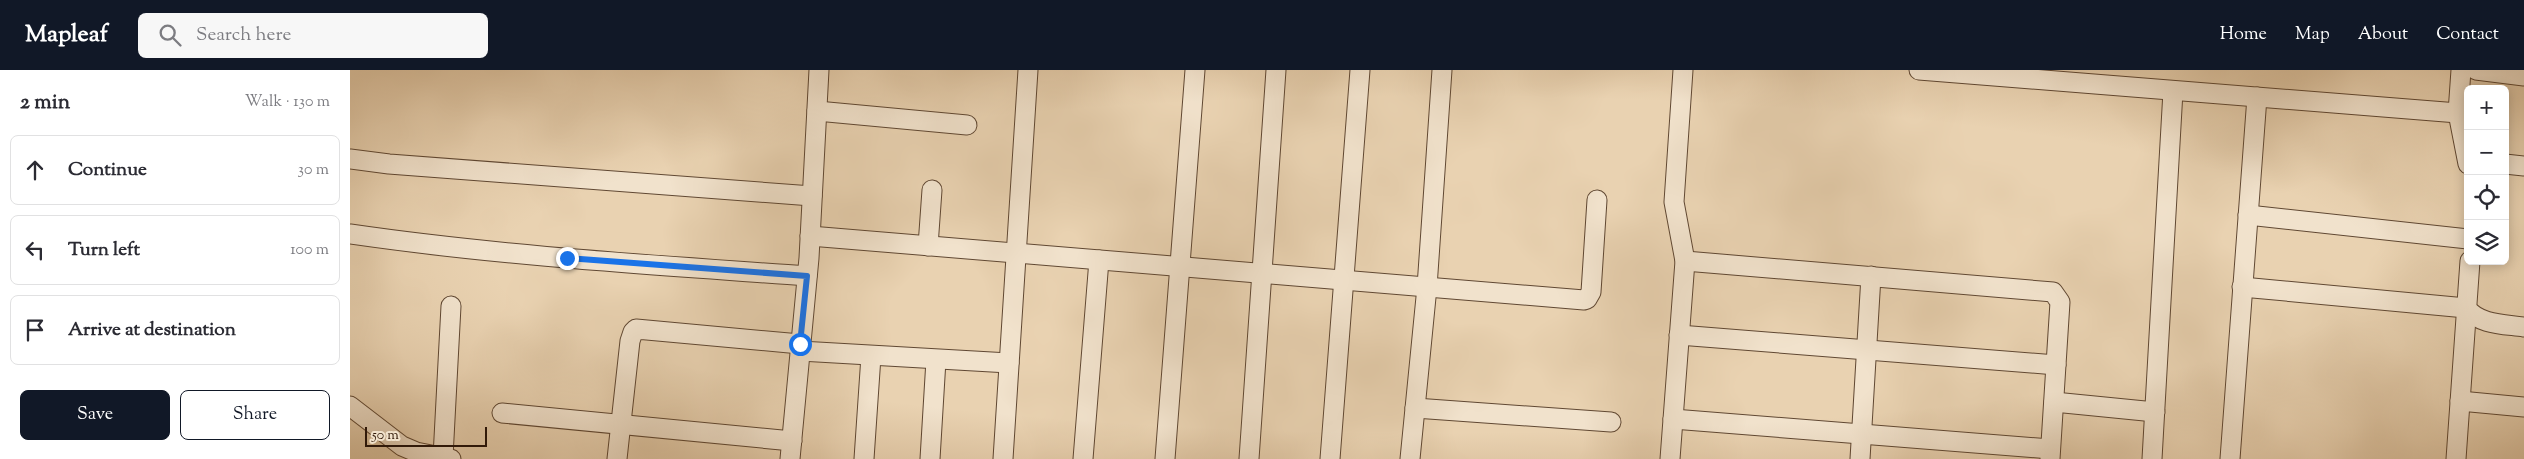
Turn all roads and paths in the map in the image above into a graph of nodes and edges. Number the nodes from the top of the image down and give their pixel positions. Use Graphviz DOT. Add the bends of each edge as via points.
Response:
graph roads {
  1 [pos="819,70"];
  2 [pos="1028,70"];
  3 [pos="1195,70"];
  4 [pos="1276,70"];
  5 [pos="1360,70"];
  6 [pos="1442,70"];
  7 [pos="1682,70"];
  8 [pos="1919,70"];
  9 [pos="2461,70"];
  10 [pos="2476,70"];
  11 [pos="2524,76"];
  12 [pos="2173,91"];
  13 [pos="2257,98"];
  14 [pos="817,111"];
  15 [pos="2458,113"];
  16 [pos="967,125"];
  17 [pos="2464,144"];
  18 [pos="350,159"];
  19 [pos="2509,164"];
  20 [pos="2524,166"];
  21 [pos="932,190"];
  22 [pos="812,196"];
  23 [pos="1597,200"];
  24 [pos="2248,215"];
  25 [pos="350,234"];
  26 [pos="810,236"];
  27 [pos="2464,239"];
  28 [pos="928,246"];
  29 [pos="1016,252"];
  30 [pos="1100,260"];
  31 [pos="1685,261"];
  32 [pos="2470,265"];
  33 [pos="1181,266"];
  34 [pos="1263,273"];
  35 [pos="807,276"];
  36 [pos="1872,276"];
  37 [pos="1345,280"];
  38 [pos="1427,287"];
  39 [pos="2242,287"];
  40 [pos="451,306"];
  41 [pos="2466,308"];
  42 [pos="2524,327"];
  43 [pos="1679,335"];
  44 [pos="800,348"];
  45 [pos="1867,350"];
  46 [pos="871,356"];
  47 [pos="936,360"];
  48 [pos="1009,363"];
  49 [pos="2056,365"];
  50 [pos="2460,401"];
  51 [pos="2054,402"];
  52 [pos="350,406"];
  53 [pos="2524,407"];
  54 [pos="1414,408"];
  55 [pos="2155,412"];
  56 [pos="502,413"];
  57 [pos="1673,419"];
  58 [pos="1611,422"];
  59 [pos="620,425"];
  60 [pos="1862,435"];
  61 [pos="791,450"];
  62 [pos="2050,454"];
  63 [pos="447,458"];
  64 [pos="617,459"];
  65 [pos="864,459"];
  66 [pos="930,459"];
  67 [pos="1003,459"];
  68 [pos="1083,459"];
  69 [pos="1165,459"];
  70 [pos="1249,459"];
  71 [pos="1330,459"];
  72 [pos="1410,459"];
  73 [pos="1670,459"];
  74 [pos="1860,459"];
  75 [pos="2152,459"];
  76 [pos="2230,459"];
  77 [pos="2456,459"];
  1 -- 14 [label="street"];
  2 -- 29 [label="street"];
  3 -- 33 [label="street"];
  4 -- 34 [label="street"];
  5 -- 37 [label="street"];
  6 -- 38 [label="street"];
  7 -- 31 [label="street" via="1674,202"];
  8 -- 12 [label="street"];
  9 -- 15 [label="street"];
  10 -- 11 [label="street"];
  12 -- 13 [label="street"];
  12 -- 55 [label="street"];
  13 -- 15 [label="street"];
  13 -- 24 [label="street"];
  14 -- 16 [label="street"];
  14 -- 22 [label="street"];
  15 -- 17 [label="street"];
  18 -- 22 [label="street"];
  19 -- 20 [label="street"];
  21 -- 28 [label="street"];
  22 -- 26 [label="street"];
  23 -- 38 [label="street" via="1591,292 1587,299"];
  24 -- 27 [label="street"];
  24 -- 39 [label="street"];
  25 -- 35 [label="street" via="557,257"];
  26 -- 28 [label="street"];
  26 -- 35 [label="street"];
  28 -- 29 [label="street"];
  29 -- 30 [label="street"];
  29 -- 48 [label="street"];
  30 -- 33 [label="street"];
  30 -- 68 [label="street"];
  31 -- 36 [label="street"];
  31 -- 43 [label="street"];
  32 -- 41 [label="street"];
  33 -- 34 [label="street"];
  33 -- 69 [label="street"];
  34 -- 37 [label="street"];
  34 -- 70 [label="street"];
  35 -- 44 [label="street"];
  36 -- 45 [label="street"];
  36 -- 49 [label="street" via="2053,292 2060,302"];
  37 -- 38 [label="street"];
  37 -- 71 [label="street"];
  38 -- 54 [label="street"];
  39 -- 41 [label="street"];
  39 -- 76 [label="street"];
  40 -- 63 [label="street"];
  41 -- 42 [label="street" via="2474,317 2484,321"];
  41 -- 50 [label="street"];
  43 -- 45 [label="street"];
  43 -- 57 [label="street"];
  44 -- 46 [label="street"];
  44 -- 59 [label="street" via="636,329 630,341"];
  44 -- 61 [label="street"];
  45 -- 49 [label="street"];
  45 -- 60 [label="street"];
  46 -- 47 [label="street"];
  46 -- 65 [label="street"];
  47 -- 48 [label="street"];
  47 -- 66 [label="street"];
  48 -- 67 [label="street"];
  49 -- 51 [label="street"];
  50 -- 53 [label="street"];
  50 -- 77 [label="street"];
  51 -- 55 [label="street"];
  51 -- 62 [label="street"];
  52 -- 63 [label="street" via="402,446"];
  54 -- 58 [label="street"];
  54 -- 72 [label="street"];
  55 -- 75 [label="street"];
  56 -- 59 [label="street"];
  57 -- 60 [label="street"];
  57 -- 73 [label="street"];
  59 -- 61 [label="street"];
  59 -- 64 [label="street"];
  60 -- 62 [label="street"];
  60 -- 74 [label="street"];
}
